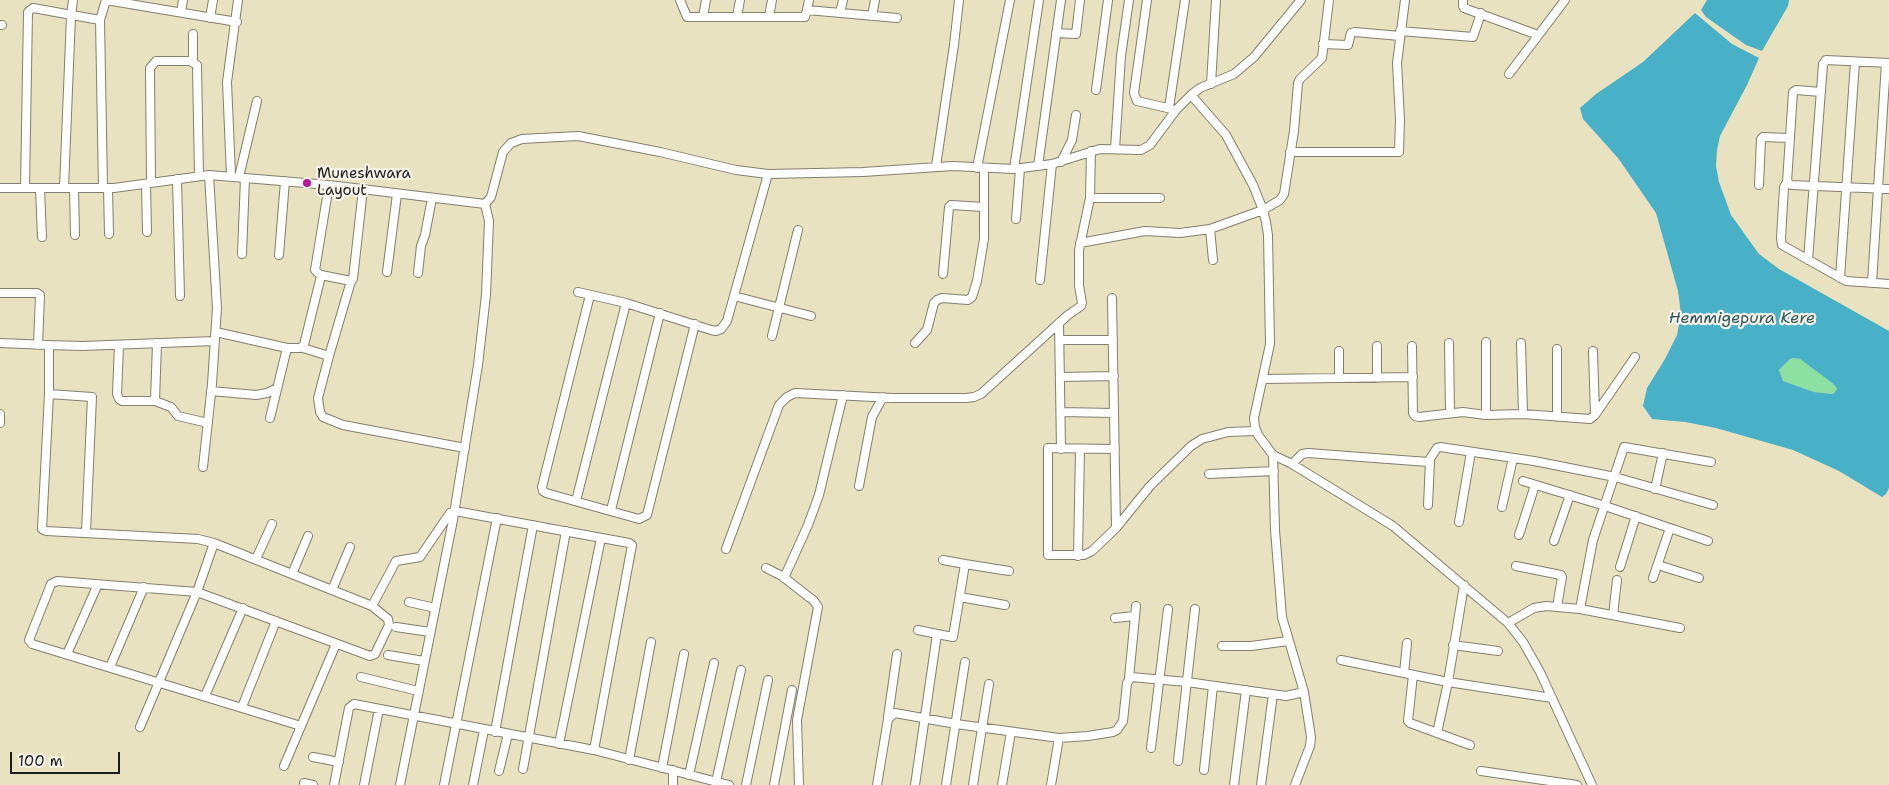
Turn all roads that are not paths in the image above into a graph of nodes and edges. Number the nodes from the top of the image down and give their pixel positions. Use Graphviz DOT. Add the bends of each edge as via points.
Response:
graph roads {
  1 [pos="33,0"];
  2 [pos="73,0"];
  3 [pos="183,0"];
  4 [pos="213,0"];
  5 [pos="238,0"];
  6 [pos="680,0"];
  7 [pos="706,0"];
  8 [pos="740,0"];
  9 [pos="772,0"];
  10 [pos="809,0"];
  11 [pos="843,0"];
  12 [pos="875,0"];
  13 [pos="959,0"];
  14 [pos="1010,0"];
  15 [pos="1039,0"];
  16 [pos="1061,0"];
  17 [pos="1080,0"];
  18 [pos="1108,0"];
  19 [pos="1129,0"];
  20 [pos="1147,0"];
  21 [pos="1185,0"];
  22 [pos="1216,0"];
  23 [pos="1301,0"];
  24 [pos="1329,0"];
  25 [pos="1405,0"];
  26 [pos="1463,0"];
  27 [pos="1565,0"];
  28 [pos="106,2"];
  29 [pos="140,3"];
  30 [pos="31,9"];
  31 [pos="807,10"];
  32 [pos="181,12"];
  33 [pos="840,13"];
  34 [pos="1481,13"];
  35 [pos="71,16"];
  36 [pos="872,16"];
  37 [pos="703,17"];
  38 [pos="737,17"];
  39 [pos="769,17"];
  40 [pos="210,18"];
  41 [pos="897,18"];
  42 [pos="100,20"];
  43 [pos="236,22"];
  44 [pos="1056,33"];
  45 [pos="193,34"];
  46 [pos="1400,34"];
  47 [pos="1538,34"];
  48 [pos="1324,44"];
  49 [pos="193,61"];
  50 [pos="1855,62"];
  51 [pos="1887,63"];
  52 [pos="1509,74"];
  53 [pos="1211,84"];
  54 [pos="1096,90"];
  55 [pos="1821,92"];
  56 [pos="1191,95"];
  57 [pos="257,101"];
  58 [pos="1172,109"];
  59 [pos="1076,115"];
  60 [pos="1789,138"];
  61 [pos="1115,149"];
  62 [pos="1091,151"];
  63 [pos="1290,152"];
  64 [pos="1061,162"];
  65 [pos="1052,164"];
  66 [pos="936,166"];
  67 [pos="1038,166"];
  68 [pos="981,168"];
  69 [pos="1017,169"];
  70 [pos="768,174"];
  71 [pos="209,175"];
  72 [pos="199,176"];
  73 [pos="238,177"];
  74 [pos="177,179"];
  75 [pos="285,181"];
  76 [pos="1787,182"];
  77 [pos="148,183"];
  78 [pos="329,185"];
  79 [pos="1759,185"];
  80 [pos="1814,186"];
  81 [pos="0,188"];
  82 [pos="25,188"];
  83 [pos="40,188"];
  84 [pos="64,188"];
  85 [pos="74,188"];
  86 [pos="106,188"];
  87 [pos="1847,188"];
  88 [pos="363,189"];
  89 [pos="1878,189"];
  90 [pos="1889,189"];
  91 [pos="397,194"];
  92 [pos="432,198"];
  93 [pos="1090,198"];
  94 [pos="1160,198"];
  95 [pos="485,204"];
  96 [pos="984,207"];
  97 [pos="1263,210"];
  98 [pos="1016,219"];
  99 [pos="1210,229"];
  100 [pos="798,230"];
  101 [pos="147,232"];
  102 [pos="109,234"];
  103 [pos="75,235"];
  104 [pos="42,237"];
  105 [pos="1080,242"];
  106 [pos="242,254"];
  107 [pos="279,255"];
  108 [pos="1214,260"];
  109 [pos="1808,260"];
  110 [pos="387,272"];
  111 [pos="418,273"];
  112 [pos="943,274"];
  113 [pos="321,275"];
  114 [pos="1840,278"];
  115 [pos="1040,280"];
  116 [pos="351,281"];
  117 [pos="1872,283"];
  118 [pos="1889,284"];
  119 [pos="578,292"];
  120 [pos="0,293"];
  121 [pos="590,295"];
  122 [pos="180,296"];
  123 [pos="734,296"];
  124 [pos="1112,298"];
  125 [pos="626,303"];
  126 [pos="778,307"];
  127 [pos="660,313"];
  128 [pos="811,316"];
  129 [pos="1059,323"];
  130 [pos="695,324"];
  131 [pos="216,332"];
  132 [pos="772,336"];
  133 [pos="1060,340"];
  134 [pos="1113,340"];
  135 [pos="215,341"];
  136 [pos="1486,342"];
  137 [pos="0,343"];
  138 [pos="157,343"];
  139 [pos="915,344"];
  140 [pos="1449,344"];
  141 [pos="1521,344"];
  142 [pos="38,345"];
  143 [pos="48,345"];
  144 [pos="118,345"];
  145 [pos="1377,346"];
  146 [pos="1412,346"];
  147 [pos="287,348"];
  148 [pos="303,348"];
  149 [pos="1557,349"];
  150 [pos="1339,351"];
  151 [pos="1593,351"];
  152 [pos="329,356"];
  153 [pos="1635,357"];
  154 [pos="1114,376"];
  155 [pos="1060,377"];
  156 [pos="1413,377"];
  157 [pos="1339,378"];
  158 [pos="1377,378"];
  159 [pos="1263,379"];
  160 [pos="277,388"];
  161 [pos="211,391"];
  162 [pos="49,394"];
  163 [pos="843,395"];
  164 [pos="883,397"];
  165 [pos="155,402"];
  166 [pos="1061,412"];
  167 [pos="1450,412"];
  168 [pos="1114,413"];
  169 [pos="0,414"];
  170 [pos="1486,414"];
  171 [pos="1523,414"];
  172 [pos="1595,414"];
  173 [pos="1557,417"];
  174 [pos="270,418"];
  175 [pos="208,422"];
  176 [pos="0,423"];
  177 [pos="1256,432"];
  178 [pos="465,448"];
  179 [pos="1061,449"];
  180 [pos="1080,449"];
  181 [pos="1115,449"];
  182 [pos="1471,452"];
  183 [pos="1663,454"];
  184 [pos="1273,455"];
  185 [pos="1513,458"];
  186 [pos="1430,461"];
  187 [pos="1711,462"];
  188 [pos="1292,464"];
  189 [pos="203,467"];
  190 [pos="1274,471"];
  191 [pos="1209,474"];
  192 [pos="1615,477"];
  193 [pos="1523,481"];
  194 [pos="1535,485"];
  195 [pos="859,486"];
  196 [pos="1655,489"];
  197 [pos="1570,495"];
  198 [pos="576,501"];
  199 [pos="1428,505"];
  200 [pos="1713,505"];
  201 [pos="1605,506"];
  202 [pos="1502,507"];
  203 [pos="611,510"];
  204 [pos="455,511"];
  205 [pos="1636,516"];
  206 [pos="497,518"];
  207 [pos="1459,522"];
  208 [pos="272,524"];
  209 [pos="533,525"];
  210 [pos="1116,528"];
  211 [pos="1670,528"];
  212 [pos="566,531"];
  213 [pos="86,532"];
  214 [pos="1519,535"];
  215 [pos="308,536"];
  216 [pos="601,538"];
  217 [pos="1554,541"];
  218 [pos="1708,541"];
  219 [pos="214,543"];
  220 [pos="350,547"];
  221 [pos="726,549"];
  222 [pos="1078,556"];
  223 [pos="256,559"];
  224 [pos="943,560"];
  225 [pos="966,564"];
  226 [pos="1658,565"];
  227 [pos="1516,566"];
  228 [pos="1620,567"];
  229 [pos="766,568"];
  230 [pos="1009,571"];
  231 [pos="292,574"];
  232 [pos="784,578"];
  233 [pos="1653,578"];
  234 [pos="1699,578"];
  235 [pos="1617,580"];
  236 [pos="98,584"];
  237 [pos="1464,585"];
  238 [pos="144,587"];
  239 [pos="332,590"];
  240 [pos="197,592"];
  241 [pos="960,597"];
  242 [pos="409,602"];
  243 [pos="1005,605"];
  244 [pos="372,606"];
  245 [pos="1136,606"];
  246 [pos="1557,607"];
  247 [pos="243,608"];
  248 [pos="435,608"];
  249 [pos="1168,609"];
  250 [pos="1195,609"];
  251 [pos="1580,609"];
  252 [pos="1614,615"];
  253 [pos="1136,616"];
  254 [pos="1115,618"];
  255 [pos="276,621"];
  256 [pos="1508,623"];
  257 [pos="396,628"];
  258 [pos="1680,628"];
  259 [pos="918,630"];
  260 [pos="430,632"];
  261 [pos="937,634"];
  262 [pos="1288,641"];
  263 [pos="651,642"];
  264 [pos="1407,643"];
  265 [pos="336,644"];
  266 [pos="1454,645"];
  267 [pos="1222,646"];
  268 [pos="1498,651"];
  269 [pos="67,654"];
  270 [pos="684,654"];
  271 [pos="897,654"];
  272 [pos="388,655"];
  273 [pos="1341,660"];
  274 [pos="424,661"];
  275 [pos="965,662"];
  276 [pos="714,663"];
  277 [pos="110,667"];
  278 [pos="742,670"];
  279 [pos="1409,674"];
  280 [pos="361,677"];
  281 [pos="1130,678"];
  282 [pos="1160,679"];
  283 [pos="768,680"];
  284 [pos="159,682"];
  285 [pos="1187,682"];
  286 [pos="1448,682"];
  287 [pos="988,684"];
  288 [pos="1212,686"];
  289 [pos="792,690"];
  290 [pos="1246,690"];
  291 [pos="418,691"];
  292 [pos="1304,692"];
  293 [pos="1273,694"];
  294 [pos="206,696"];
  295 [pos="1552,698"];
  296 [pos="242,707"];
  297 [pos="378,710"];
  298 [pos="413,716"];
  299 [pos="925,718"];
  300 [pos="888,719"];
  301 [pos="956,724"];
  302 [pos="456,725"];
  303 [pos="301,726"];
  304 [pos="140,727"];
  305 [pos="982,728"];
  306 [pos="484,730"];
  307 [pos="495,732"];
  308 [pos="1011,732"];
  309 [pos="1437,733"];
  310 [pos="508,734"];
  311 [pos="529,738"];
  312 [pos="1059,738"];
  313 [pos="559,744"];
  314 [pos="1470,745"];
  315 [pos="1151,748"];
  316 [pos="594,750"];
  317 [pos="313,756"];
  318 [pos="629,760"];
  319 [pos="1178,761"];
  320 [pos="339,762"];
  321 [pos="284,766"];
  322 [pos="662,768"];
  323 [pos="523,769"];
  324 [pos="673,770"];
  325 [pos="1204,770"];
  326 [pos="499,771"];
  327 [pos="1481,771"];
  328 [pos="689,775"];
  329 [pos="716,782"];
  330 [pos="304,784"];
  331 [pos="313,785"];
  332 [pos="334,785"];
  333 [pos="364,785"];
  334 [pos="400,785"];
  335 [pos="444,785"];
  336 [pos="472,785"];
  337 [pos="673,785"];
  338 [pos="729,785"];
  339 [pos="746,785"];
  340 [pos="774,785"];
  341 [pos="799,785"];
  342 [pos="877,785"];
  343 [pos="915,785"];
  344 [pos="946,785"];
  345 [pos="973,785"];
  346 [pos="1002,785"];
  347 [pos="1051,785"];
  348 [pos="1234,785"];
  349 [pos="1261,785"];
  350 [pos="1295,785"];
  351 [pos="1577,785"];
  352 [pos="1592,785"];
  1 -- 30 [label="street"];
  2 -- 35 [label="street"];
  3 -- 32 [label="street"];
  4 -- 40 [label="street"];
  5 -- 43 [label="street"];
  6 -- 37 [label="street" via="687,17"];
  7 -- 37 [label="street"];
  8 -- 38 [label="street"];
  9 -- 39 [label="street"];
  10 -- 31 [label="street"];
  11 -- 33 [label="street"];
  12 -- 36 [label="street"];
  13 -- 66 [label="street"];
  14 -- 68 [label="street"];
  15 -- 69 [label="street"];
  16 -- 44 [label="street"];
  17 -- 44 [label="street" via="1076,34"];
  18 -- 54 [label="street"];
  19 -- 61 [label="street" via="1121,56"];
  20 -- 58 [label="street" via="1134,93 1137,101"];
  21 -- 58 [label="street"];
  22 -- 53 [label="street"];
  23 -- 53 [label="street" via="1254,57 1234,74"];
  24 -- 48 [label="street"];
  25 -- 46 [label="street"];
  26 -- 34 [label="street" via="1464,8"];
  27 -- 47 [label="street"];
  28 -- 29 [label="street"];
  28 -- 42 [label="street"];
  29 -- 32 [label="street"];
  30 -- 35 [label="street"];
  30 -- 82 [label="street" via="28,12"];
  31 -- 33 [label="street"];
  31 -- 39 [label="street" via="805,17"];
  32 -- 40 [label="street"];
  33 -- 36 [label="street"];
  34 -- 46 [label="street" via="1473,37"];
  34 -- 47 [label="street"];
  35 -- 42 [label="street"];
  35 -- 84 [label="street"];
  36 -- 41 [label="street"];
  37 -- 38 [label="street"];
  38 -- 39 [label="street"];
  40 -- 43 [label="street"];
  42 -- 86 [label="street"];
  43 -- 73 [label="street" via="227,82"];
  44 -- 67 [label="street"];
  45 -- 49 [label="street"];
  46 -- 48 [label="street" via="1355,32 1351,33 1348,45"];
  46 -- 63 [label="street" via="1397,75 1399,152"];
  47 -- 52 [label="street"];
  48 -- 63 [label="street" via="1321,60 1299,81"];
  49 -- 72 [label="street" via="197,65"];
  49 -- 77 [label="street" via="156,61 151,65"];
  50 -- 51 [label="street"];
  50 -- 55 [label="street" via="1824,62"];
  50 -- 87 [label="street"];
  51 -- 89 [label="street"];
  53 -- 56 [label="street"];
  55 -- 60 [label="street" via="1793,92"];
  55 -- 80 [label="street"];
  56 -- 58 [label="street"];
  56 -- 97 [label="street" via="1226,135"];
  57 -- 73 [label="street"];
  58 -- 61 [label="street" via="1150,145 1141,150"];
  59 -- 64 [label="street" via="1072,140"];
  60 -- 76 [label="street"];
  60 -- 79 [label="street" via="1761,139"];
  61 -- 62 [label="street"];
  62 -- 64 [label="street"];
  62 -- 93 [label="street"];
  63 -- 97 [label="street" via="1282,197"];
  64 -- 65 [label="street"];
  65 -- 67 [label="street"];
  65 -- 115 [label="street"];
  66 -- 68 [label="street"];
  66 -- 70 [label="street" via="863,172"];
  67 -- 69 [label="street"];
  68 -- 69 [label="street"];
  68 -- 96 [label="street"];
  69 -- 98 [label="street"];
  70 -- 95 [label="street" via="578,136 522,139 511,143 503,152 491,197"];
  70 -- 123 [label="street"];
  71 -- 72 [label="street"];
  71 -- 73 [label="street"];
  71 -- 131 [label="street"];
  72 -- 74 [label="street"];
  73 -- 75 [label="street"];
  73 -- 106 [label="street"];
  74 -- 77 [label="street"];
  74 -- 122 [label="street"];
  75 -- 78 [label="street"];
  75 -- 107 [label="street"];
  76 -- 80 [label="street"];
  76 -- 109 [label="street" via="1784,187 1782,245"];
  77 -- 86 [label="street"];
  77 -- 101 [label="street"];
  78 -- 88 [label="street"];
  78 -- 113 [label="street" via="315,270"];
  80 -- 87 [label="street"];
  80 -- 109 [label="street"];
  81 -- 82 [label="street"];
  82 -- 83 [label="street"];
  83 -- 84 [label="street"];
  83 -- 104 [label="street"];
  84 -- 85 [label="street"];
  85 -- 86 [label="street"];
  85 -- 103 [label="street"];
  86 -- 102 [label="street"];
  87 -- 89 [label="street"];
  87 -- 114 [label="street"];
  88 -- 91 [label="street"];
  88 -- 116 [label="street"];
  89 -- 90 [label="street"];
  89 -- 117 [label="street"];
  91 -- 92 [label="street"];
  91 -- 110 [label="street"];
  92 -- 95 [label="street"];
  92 -- 111 [label="street"];
  93 -- 94 [label="street"];
  93 -- 105 [label="street"];
  95 -- 178 [label="street" via="489,221 486,295"];
  96 -- 112 [label="street" via="949,207"];
  96 -- 139 [label="street" via="984,239 972,297 968,300 936,300 927,330"];
  97 -- 99 [label="street"];
  97 -- 159 [label="street" via="1268,235 1270,344"];
  99 -- 105 [label="street" via="1180,233 1145,230"];
  99 -- 108 [label="street"];
  100 -- 126 [label="street"];
  105 -- 129 [label="street" via="1078,286 1082,304"];
  109 -- 114 [label="street"];
  113 -- 116 [label="street"];
  113 -- 148 [label="street"];
  114 -- 117 [label="street"];
  116 -- 152 [label="street"];
  117 -- 118 [label="street"];
  119 -- 121 [label="street"];
  120 -- 142 [label="street" via="40,295"];
  121 -- 125 [label="street"];
  121 -- 198 [label="street" via="542,487 546,493"];
  123 -- 126 [label="street"];
  123 -- 130 [label="street" via="727,321 721,329 716,331"];
  124 -- 134 [label="street"];
  125 -- 127 [label="street"];
  125 -- 198 [label="street"];
  126 -- 128 [label="street"];
  126 -- 132 [label="street"];
  127 -- 130 [label="street"];
  127 -- 203 [label="street"];
  129 -- 133 [label="street"];
  129 -- 164 [label="street" via="981,394 966,398"];
  130 -- 203 [label="street" via="648,512 645,518 639,519"];
  131 -- 135 [label="street"];
  131 -- 147 [label="street"];
  133 -- 134 [label="street"];
  133 -- 155 [label="street"];
  134 -- 154 [label="street"];
  135 -- 138 [label="street"];
  135 -- 161 [label="street"];
  136 -- 170 [label="street"];
  137 -- 142 [label="street"];
  138 -- 144 [label="street"];
  138 -- 165 [label="street"];
  140 -- 167 [label="street"];
  141 -- 171 [label="street"];
  142 -- 143 [label="street"];
  143 -- 144 [label="street"];
  143 -- 162 [label="street"];
  144 -- 165 [label="street" via="119,399"];
  145 -- 158 [label="street"];
  146 -- 156 [label="street"];
  147 -- 148 [label="street"];
  147 -- 160 [label="street"];
  148 -- 152 [label="street"];
  149 -- 173 [label="street"];
  150 -- 157 [label="street"];
  151 -- 172 [label="street"];
  152 -- 178 [label="street" via="318,398 324,417 343,425"];
  153 -- 172 [label="street"];
  154 -- 155 [label="street"];
  154 -- 168 [label="street"];
  155 -- 166 [label="street"];
  156 -- 158 [label="street"];
  156 -- 167 [label="street" via="1415,416"];
  157 -- 158 [label="street"];
  157 -- 159 [label="street"];
  159 -- 177 [label="street" via="1254,418"];
  160 -- 161 [label="street" via="256,396"];
  160 -- 174 [label="street"];
  161 -- 175 [label="street"];
  162 -- 213 [label="street" via="92,397"];
  162 -- 213 [label="street" via="41,526 46,531"];
  163 -- 164 [label="street"];
  163 -- 221 [label="street" via="795,393 778,405"];
  163 -- 232 [label="street" via="819,495"];
  164 -- 195 [label="street" via="872,417"];
  165 -- 175 [label="street" via="170,407 178,416"];
  166 -- 168 [label="street"];
  166 -- 179 [label="street"];
  167 -- 170 [label="street"];
  168 -- 181 [label="street"];
  169 -- 176 [label="street"];
  170 -- 171 [label="street"];
  171 -- 173 [label="street"];
  172 -- 173 [label="street" via="1586,420"];
  175 -- 189 [label="street"];
  177 -- 184 [label="street"];
  177 -- 210 [label="street" via="1228,432 1202,439 1191,446 1150,486"];
  178 -- 204 [label="street"];
  179 -- 180 [label="street"];
  179 -- 222 [label="street" via="1048,448 1048,555"];
  180 -- 181 [label="street"];
  180 -- 222 [label="street"];
  181 -- 210 [label="street"];
  182 -- 185 [label="street"];
  182 -- 186 [label="street" via="1439,447"];
  182 -- 207 [label="street"];
  183 -- 187 [label="street"];
  183 -- 192 [label="street" via="1625,447"];
  183 -- 196 [label="street"];
  184 -- 188 [label="street"];
  184 -- 190 [label="street"];
  185 -- 192 [label="street"];
  185 -- 202 [label="street"];
  186 -- 188 [label="street" via="1308,453 1302,454"];
  186 -- 199 [label="street"];
  188 -- 237 [label="street" via="1393,526"];
  190 -- 191 [label="street"];
  190 -- 262 [label="street" via="1280,596"];
  192 -- 196 [label="street"];
  192 -- 201 [label="street"];
  193 -- 194 [label="street"];
  194 -- 197 [label="street"];
  194 -- 214 [label="street"];
  196 -- 200 [label="street"];
  197 -- 201 [label="street"];
  197 -- 217 [label="street"];
  198 -- 203 [label="street"];
  201 -- 205 [label="street"];
  201 -- 251 [label="street" via="1591,547"];
  204 -- 206 [label="street"];
  204 -- 244 [label="street" via="450,513 420,557 396,561"];
  204 -- 248 [label="street"];
  205 -- 211 [label="street"];
  205 -- 228 [label="street"];
  206 -- 209 [label="street"];
  206 -- 302 [label="street"];
  208 -- 223 [label="street"];
  209 -- 212 [label="street"];
  209 -- 307 [label="street"];
  210 -- 222 [label="street" via="1092,551"];
  211 -- 218 [label="street"];
  211 -- 226 [label="street"];
  212 -- 216 [label="street"];
  212 -- 311 [label="street"];
  213 -- 219 [label="street" via="198,539"];
  215 -- 231 [label="street"];
  216 -- 313 [label="street"];
  216 -- 316 [label="street" via="629,543 632,548"];
  219 -- 223 [label="street"];
  219 -- 240 [label="street"];
  220 -- 239 [label="street"];
  223 -- 231 [label="street"];
  224 -- 225 [label="street"];
  225 -- 230 [label="street"];
  225 -- 241 [label="street"];
  226 -- 233 [label="street"];
  226 -- 234 [label="street"];
  227 -- 246 [label="street" via="1561,575"];
  229 -- 232 [label="street"];
  231 -- 239 [label="street"];
  232 -- 341 [label="street" via="818,607 797,720"];
  235 -- 252 [label="street"];
  236 -- 238 [label="street"];
  236 -- 269 [label="street"];
  236 -- 269 [label="street" via="57,581 51,584 29,642"];
  237 -- 256 [label="street"];
  237 -- 266 [label="street"];
  238 -- 240 [label="street"];
  238 -- 277 [label="street"];
  239 -- 244 [label="street"];
  240 -- 247 [label="street"];
  240 -- 284 [label="street"];
  241 -- 243 [label="street"];
  241 -- 261 [label="street" via="953,637"];
  242 -- 248 [label="street"];
  244 -- 265 [label="street" via="388,619 389,625 375,654 370,656"];
  245 -- 253 [label="street"];
  246 -- 251 [label="street"];
  246 -- 256 [label="street" via="1534,608"];
  247 -- 255 [label="street"];
  247 -- 294 [label="street"];
  248 -- 260 [label="street"];
  249 -- 282 [label="street"];
  250 -- 285 [label="street"];
  251 -- 252 [label="street"];
  252 -- 258 [label="street"];
  253 -- 254 [label="street"];
  253 -- 281 [label="street"];
  255 -- 265 [label="street"];
  255 -- 296 [label="street"];
  256 -- 295 [label="street" via="1523,642"];
  257 -- 260 [label="street"];
  259 -- 261 [label="street"];
  260 -- 274 [label="street"];
  261 -- 299 [label="street"];
  262 -- 267 [label="street"];
  262 -- 292 [label="street"];
  263 -- 318 [label="street"];
  264 -- 279 [label="street"];
  265 -- 303 [label="street"];
  266 -- 268 [label="street"];
  266 -- 286 [label="street"];
  269 -- 277 [label="street"];
  270 -- 322 [label="street"];
  271 -- 300 [label="street"];
  272 -- 274 [label="street"];
  273 -- 279 [label="street"];
  274 -- 291 [label="street"];
  275 -- 301 [label="street"];
  276 -- 328 [label="street"];
  277 -- 284 [label="street"];
  278 -- 329 [label="street"];
  279 -- 286 [label="street"];
  279 -- 309 [label="street" via="1408,721"];
  280 -- 291 [label="street"];
  281 -- 282 [label="street"];
  281 -- 312 [label="street" via="1124,721 1118,730"];
  282 -- 285 [label="street"];
  282 -- 315 [label="street"];
  283 -- 339 [label="street"];
  284 -- 294 [label="street"];
  284 -- 304 [label="street"];
  285 -- 288 [label="street"];
  285 -- 319 [label="street"];
  286 -- 295 [label="street"];
  286 -- 309 [label="street"];
  287 -- 305 [label="street"];
  288 -- 290 [label="street"];
  288 -- 325 [label="street"];
  289 -- 340 [label="street"];
  290 -- 293 [label="street"];
  290 -- 348 [label="street"];
  291 -- 298 [label="street"];
  292 -- 293 [label="street" via="1286,696"];
  292 -- 350 [label="street" via="1311,742"];
  293 -- 349 [label="street"];
  294 -- 296 [label="street"];
  295 -- 352 [label="street"];
  296 -- 303 [label="street"];
  297 -- 298 [label="street"];
  297 -- 320 [label="street" via="354,704 350,706"];
  297 -- 333 [label="street"];
  298 -- 302 [label="street"];
  298 -- 334 [label="street"];
  299 -- 300 [label="street" via="894,713"];
  299 -- 301 [label="street"];
  299 -- 343 [label="street"];
  300 -- 342 [label="street"];
  301 -- 305 [label="street"];
  301 -- 344 [label="street"];
  302 -- 306 [label="street"];
  302 -- 335 [label="street"];
  303 -- 321 [label="street"];
  305 -- 308 [label="street"];
  305 -- 345 [label="street"];
  306 -- 307 [label="street"];
  306 -- 336 [label="street"];
  307 -- 310 [label="street"];
  308 -- 312 [label="street"];
  308 -- 346 [label="street"];
  309 -- 314 [label="street"];
  310 -- 311 [label="street"];
  310 -- 326 [label="street"];
  311 -- 313 [label="street"];
  311 -- 323 [label="street"];
  312 -- 347 [label="street"];
  313 -- 316 [label="street"];
  316 -- 318 [label="street"];
  317 -- 320 [label="street"];
  318 -- 322 [label="street"];
  320 -- 332 [label="street"];
  322 -- 324 [label="street"];
  324 -- 328 [label="street"];
  324 -- 337 [label="street"];
  327 -- 351 [label="street"];
  328 -- 329 [label="street"];
  329 -- 338 [label="street"];
  330 -- 331 [label="street"];
}
